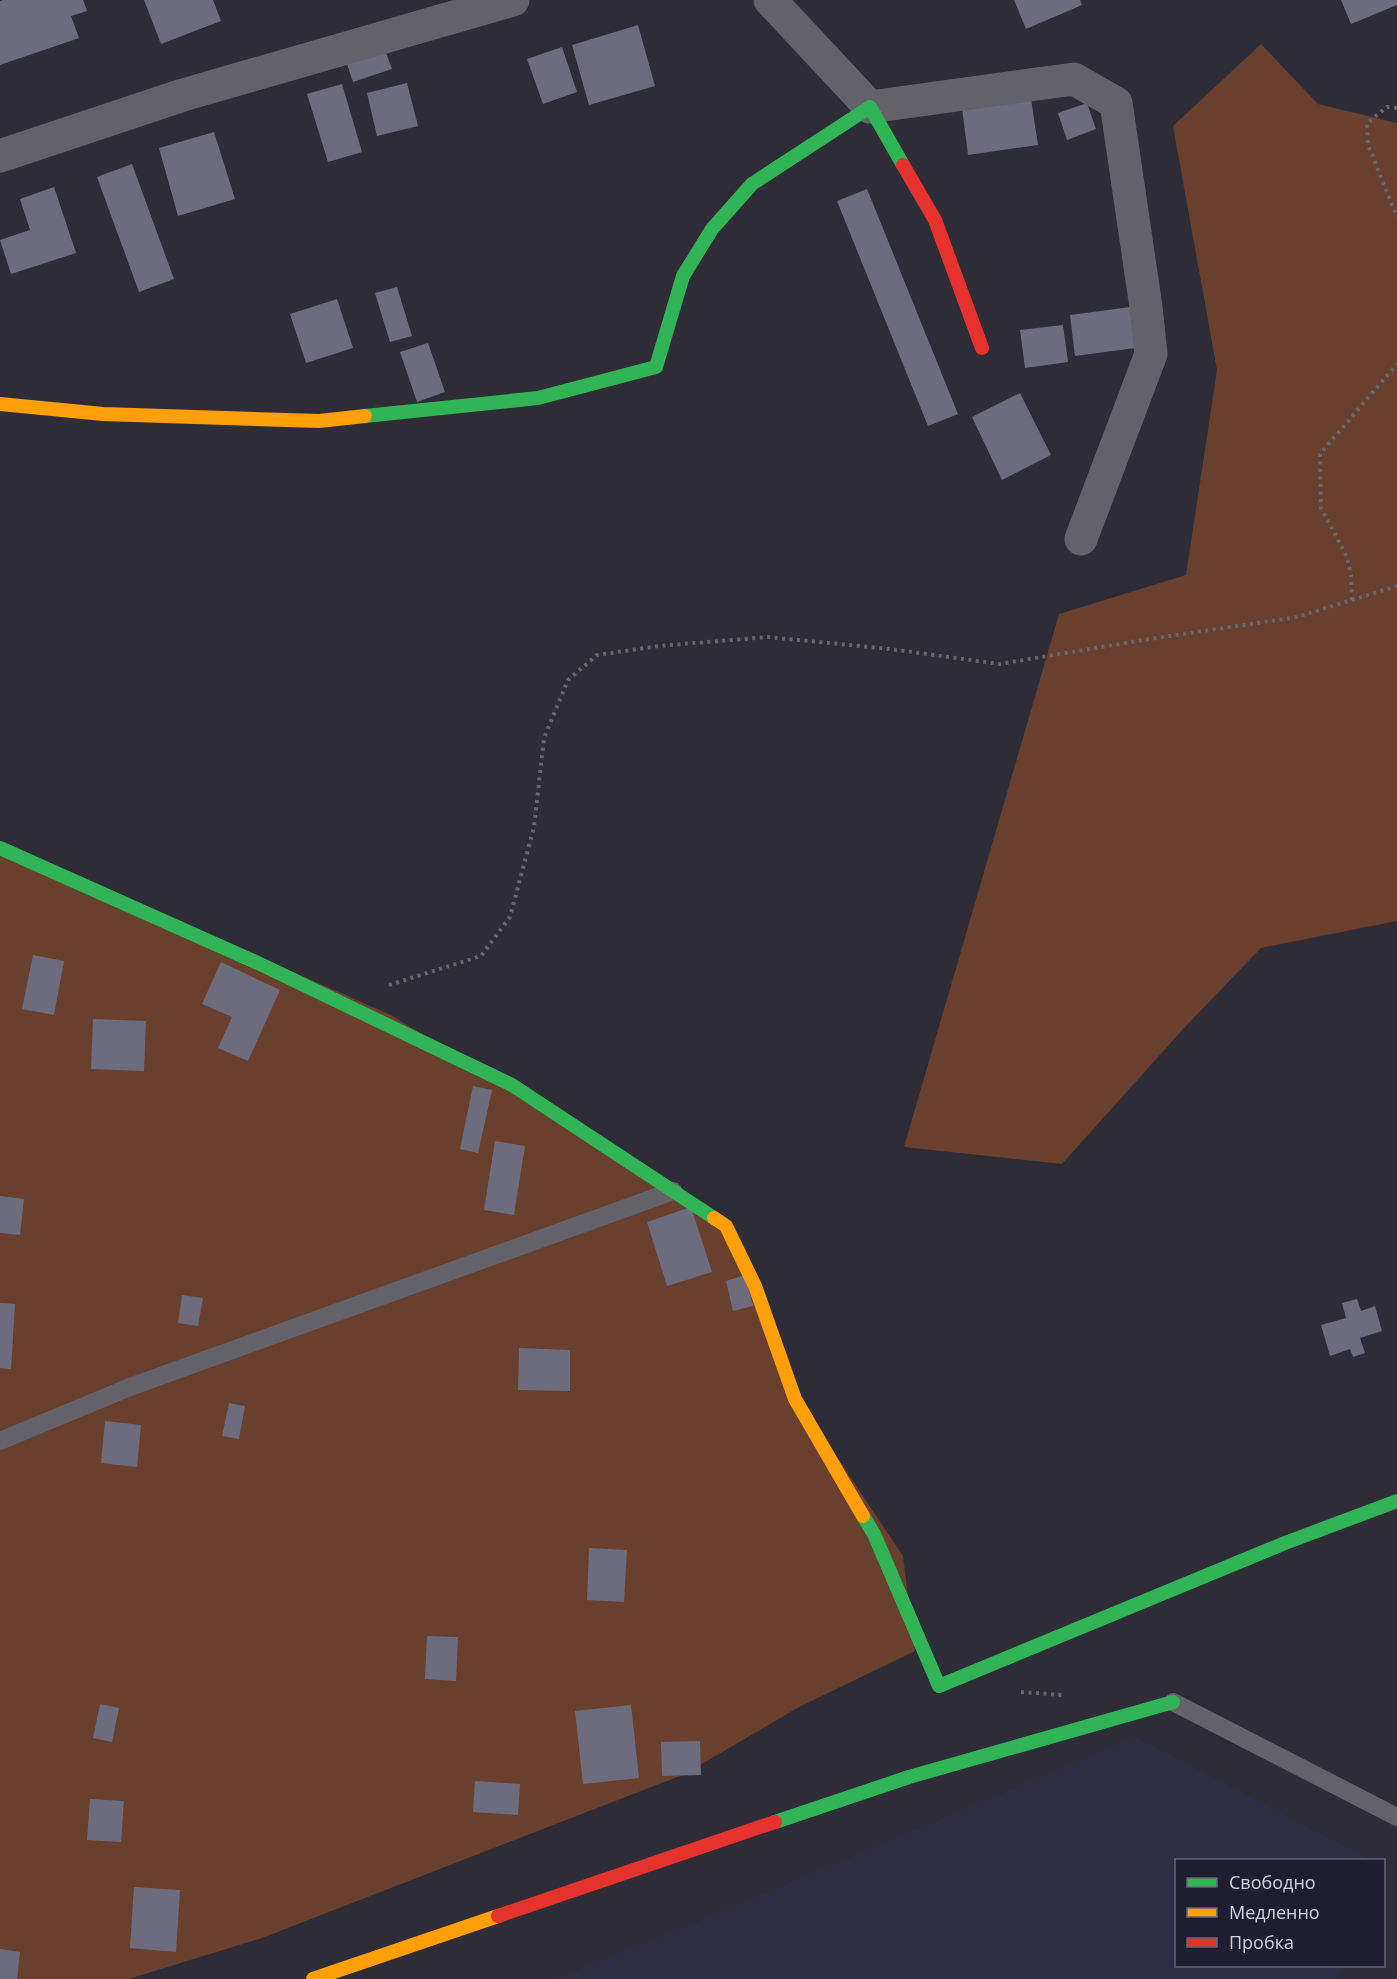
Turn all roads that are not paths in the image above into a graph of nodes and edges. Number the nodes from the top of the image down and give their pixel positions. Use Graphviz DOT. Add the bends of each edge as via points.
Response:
graph roads {
  1 [pos="513,0"];
  2 [pos="770,0"];
  3 [pos="870,107"];
  4 [pos="0,156"];
  5 [pos="982,348"];
  6 [pos="0,404"];
  7 [pos="1081,539"];
  8 [pos="0,848"];
  9 [pos="673,1191"];
  10 [pos="0,1441"];
  11 [pos="1397,1501"];
  12 [pos="1173,1702"];
  13 [pos="1397,1817"];
  14 [pos="313,1979"];
  1 -- 4 [label="street" via="183,94"];
  2 -- 3 [label="street"];
  3 -- 5 [label="street" via="935,220"];
  3 -- 6 [label="street" via="752,184 712,229 683,276 656,367 537,398 319,421 103,414"];
  3 -- 7 [label="street" via="1074,78 1116,103 1151,354"];
  8 -- 9 [label="street" via="258,963 512,1085"];
  9 -- 10 [label="lane" via="130,1387"];
  9 -- 11 [label="street" via="726,1226 755,1286 795,1399 874,1534 939,1686 1285,1543"];
  12 -- 13 [label="lane"];
  12 -- 14 [label="street" via="909,1777"];
}
